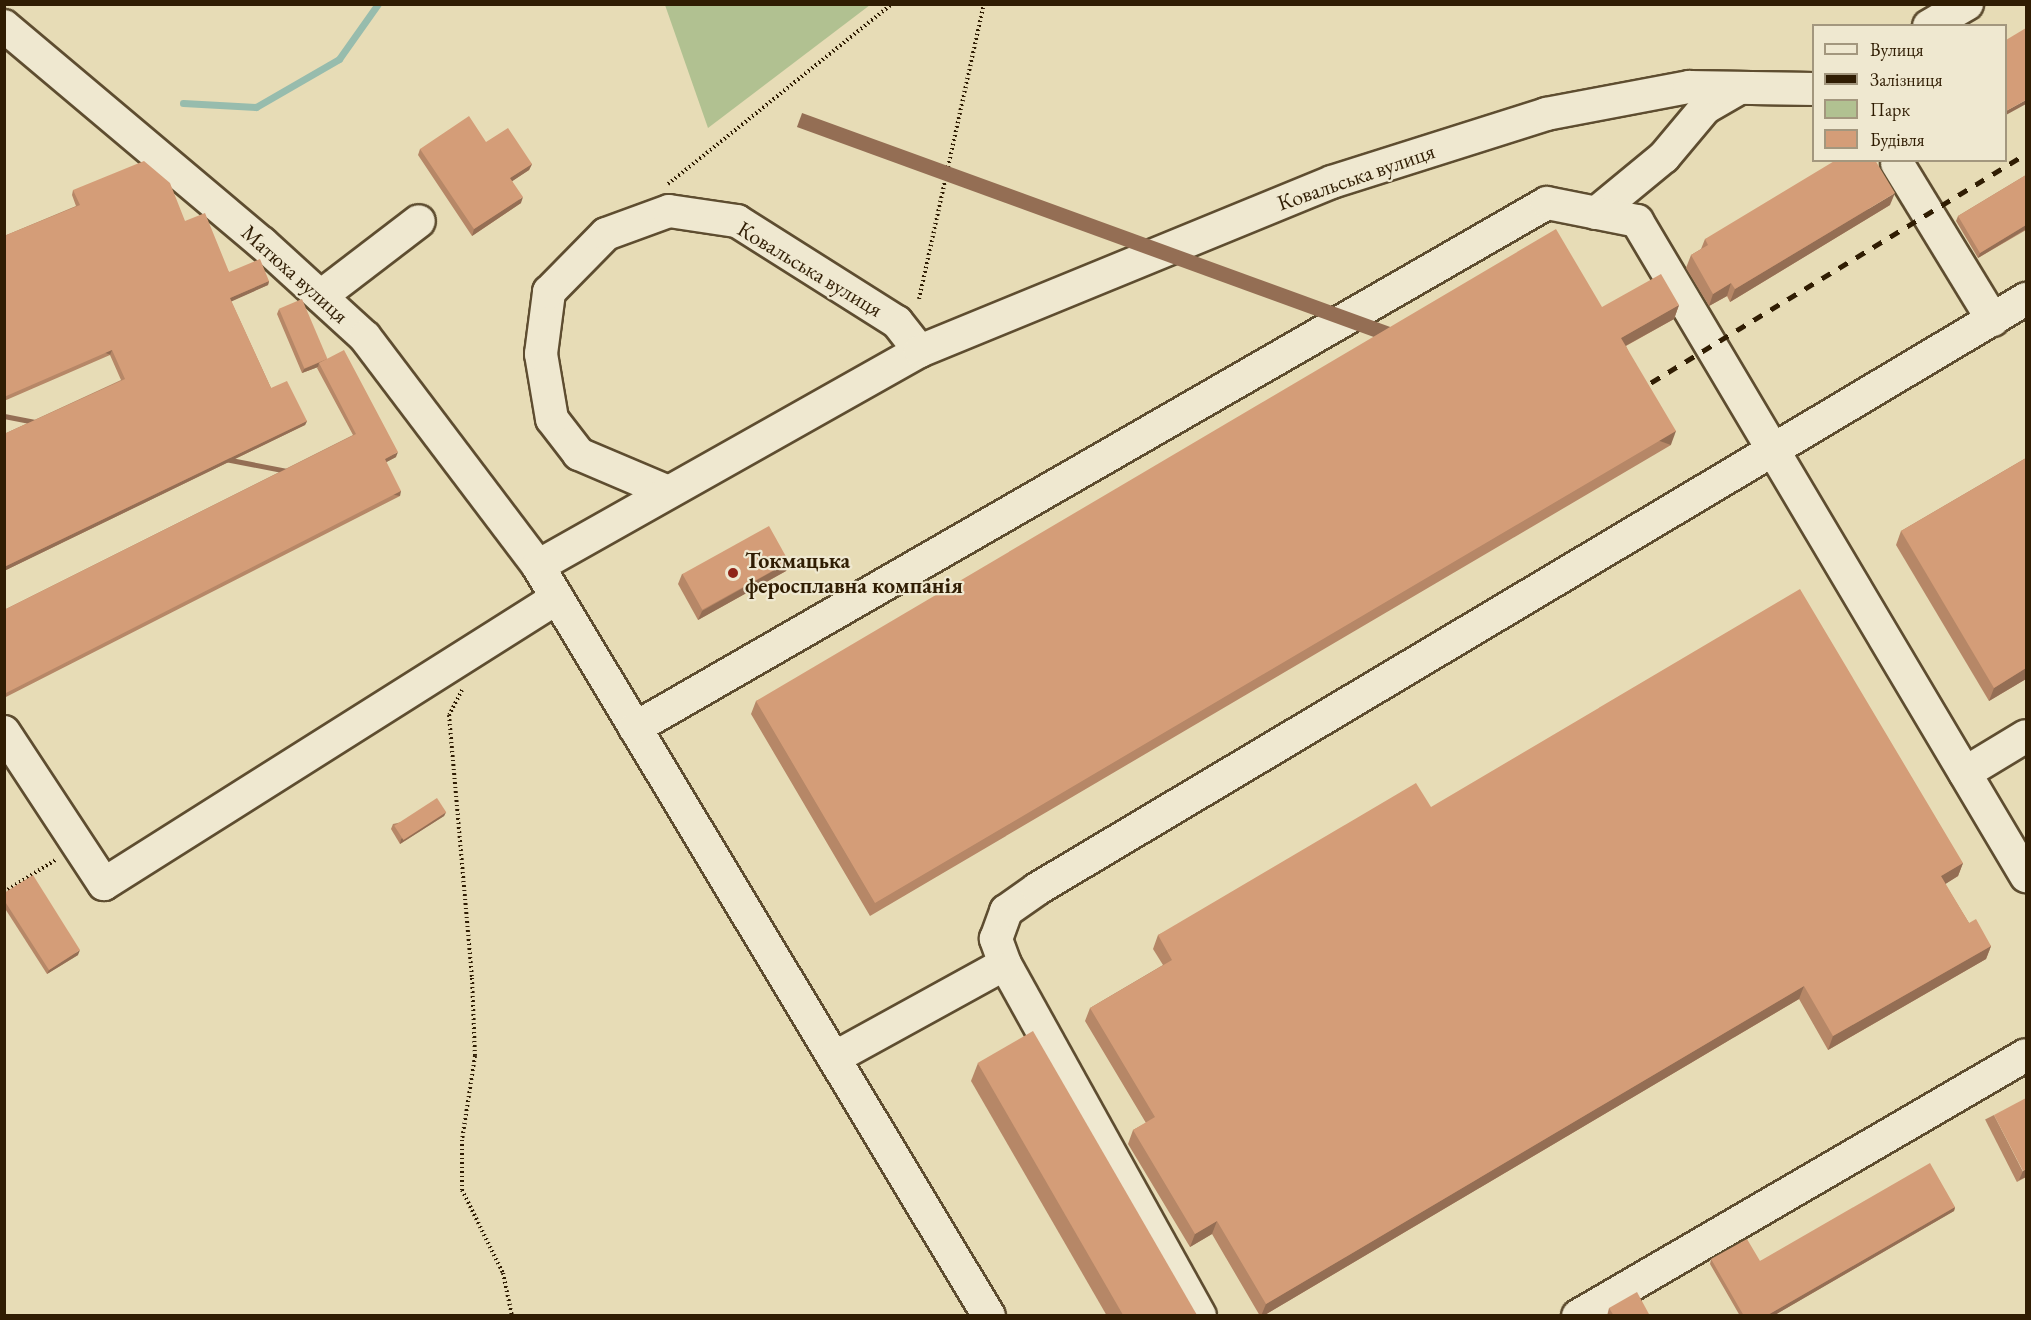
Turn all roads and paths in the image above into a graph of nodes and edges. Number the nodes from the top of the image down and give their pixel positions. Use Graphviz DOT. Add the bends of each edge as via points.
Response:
graph roads {
  1 [pos="892,4"];
  2 [pos="984,4"];
  3 [pos="1966,4"];
  4 [pos="1932,24"];
  5 [pos="4,26"];
  6 [pos="1738,88"];
  7 [pos="1812,89"];
  8 [pos="1897,164"];
  9 [pos="662,189"];
  10 [pos="1596,213"];
  11 [pos="419,221"];
  12 [pos="321,296"];
  13 [pos="919,299"];
  14 [pos="2026,299"];
  15 [pos="1993,320"];
  16 [pos="920,351"];
  17 [pos="1774,451"];
  18 [pos="666,491"];
  19 [pos="538,566"];
  20 [pos="556,598"];
  21 [pos="465,683"];
  22 [pos="635,728"];
  23 [pos="4,732"];
  24 [pos="2026,736"];
  25 [pos="14,767"];
  26 [pos="1965,773"];
  27 [pos="78,845"];
  28 [pos="2026,876"];
  29 [pos="4,892"];
  30 [pos="1005,963"];
  31 [pos="2026,1055"];
  32 [pos="834,1058"];
  33 [pos="512,1316"];
  34 [pos="989,1316"];
  35 [pos="1200,1316"];
  36 [pos="1578,1316"];
  1 -- 9 [label="path"];
  2 -- 13 [label="path"];
  3 -- 4 [label="street"];
  5 -- 12 [label="street, Матюха вулиця"];
  6 -- 7 [label="street, Ковальська вулиця"];
  6 -- 10 [label="street" via="1705,108 1664,157"];
  6 -- 16 [label="street, Ковальська вулиця" via="1689,87 1546,114 1332,182"];
  8 -- 15 [label="street"];
  10 -- 17 [label="street" via="1637,221"];
  10 -- 22 [label="street" via="1547,203"];
  11 -- 12 [label="street"];
  12 -- 19 [label="street, Матюха вулиця" via="366,337"];
  14 -- 15 [label="street"];
  15 -- 17 [label="street"];
  16 -- 18 [label="street, Ковальська вулиця"];
  16 -- 18 [label="street, Ковальська вулиця" via="897,322 737,221 669,211 606,234 549,292 541,354 552,419 579,454"];
  17 -- 26 [label="street"];
  17 -- 30 [label="street" via="1037,889 1006,911 996,939"];
  18 -- 19 [label="street, Ковальська вулиця"];
  19 -- 20 [label="street, Матюха вулиця"];
  20 -- 22 [label="street, Матюха вулиця"];
  20 -- 27 [label="street" via="104,884"];
  21 -- 33 [label="path" via="449,715 475,1056 462,1140 462,1190 503,1273"];
  22 -- 32 [label="street, Матюха вулиця"];
  23 -- 25 [label="street"];
  24 -- 26 [label="street"];
  25 -- 27 [label="street"];
  26 -- 28 [label="street"];
  27 -- 29 [label="path"];
  30 -- 32 [label="street"];
  30 -- 35 [label="street"];
  31 -- 36 [label="street"];
  32 -- 34 [label="street, Матюха вулиця"];
}
